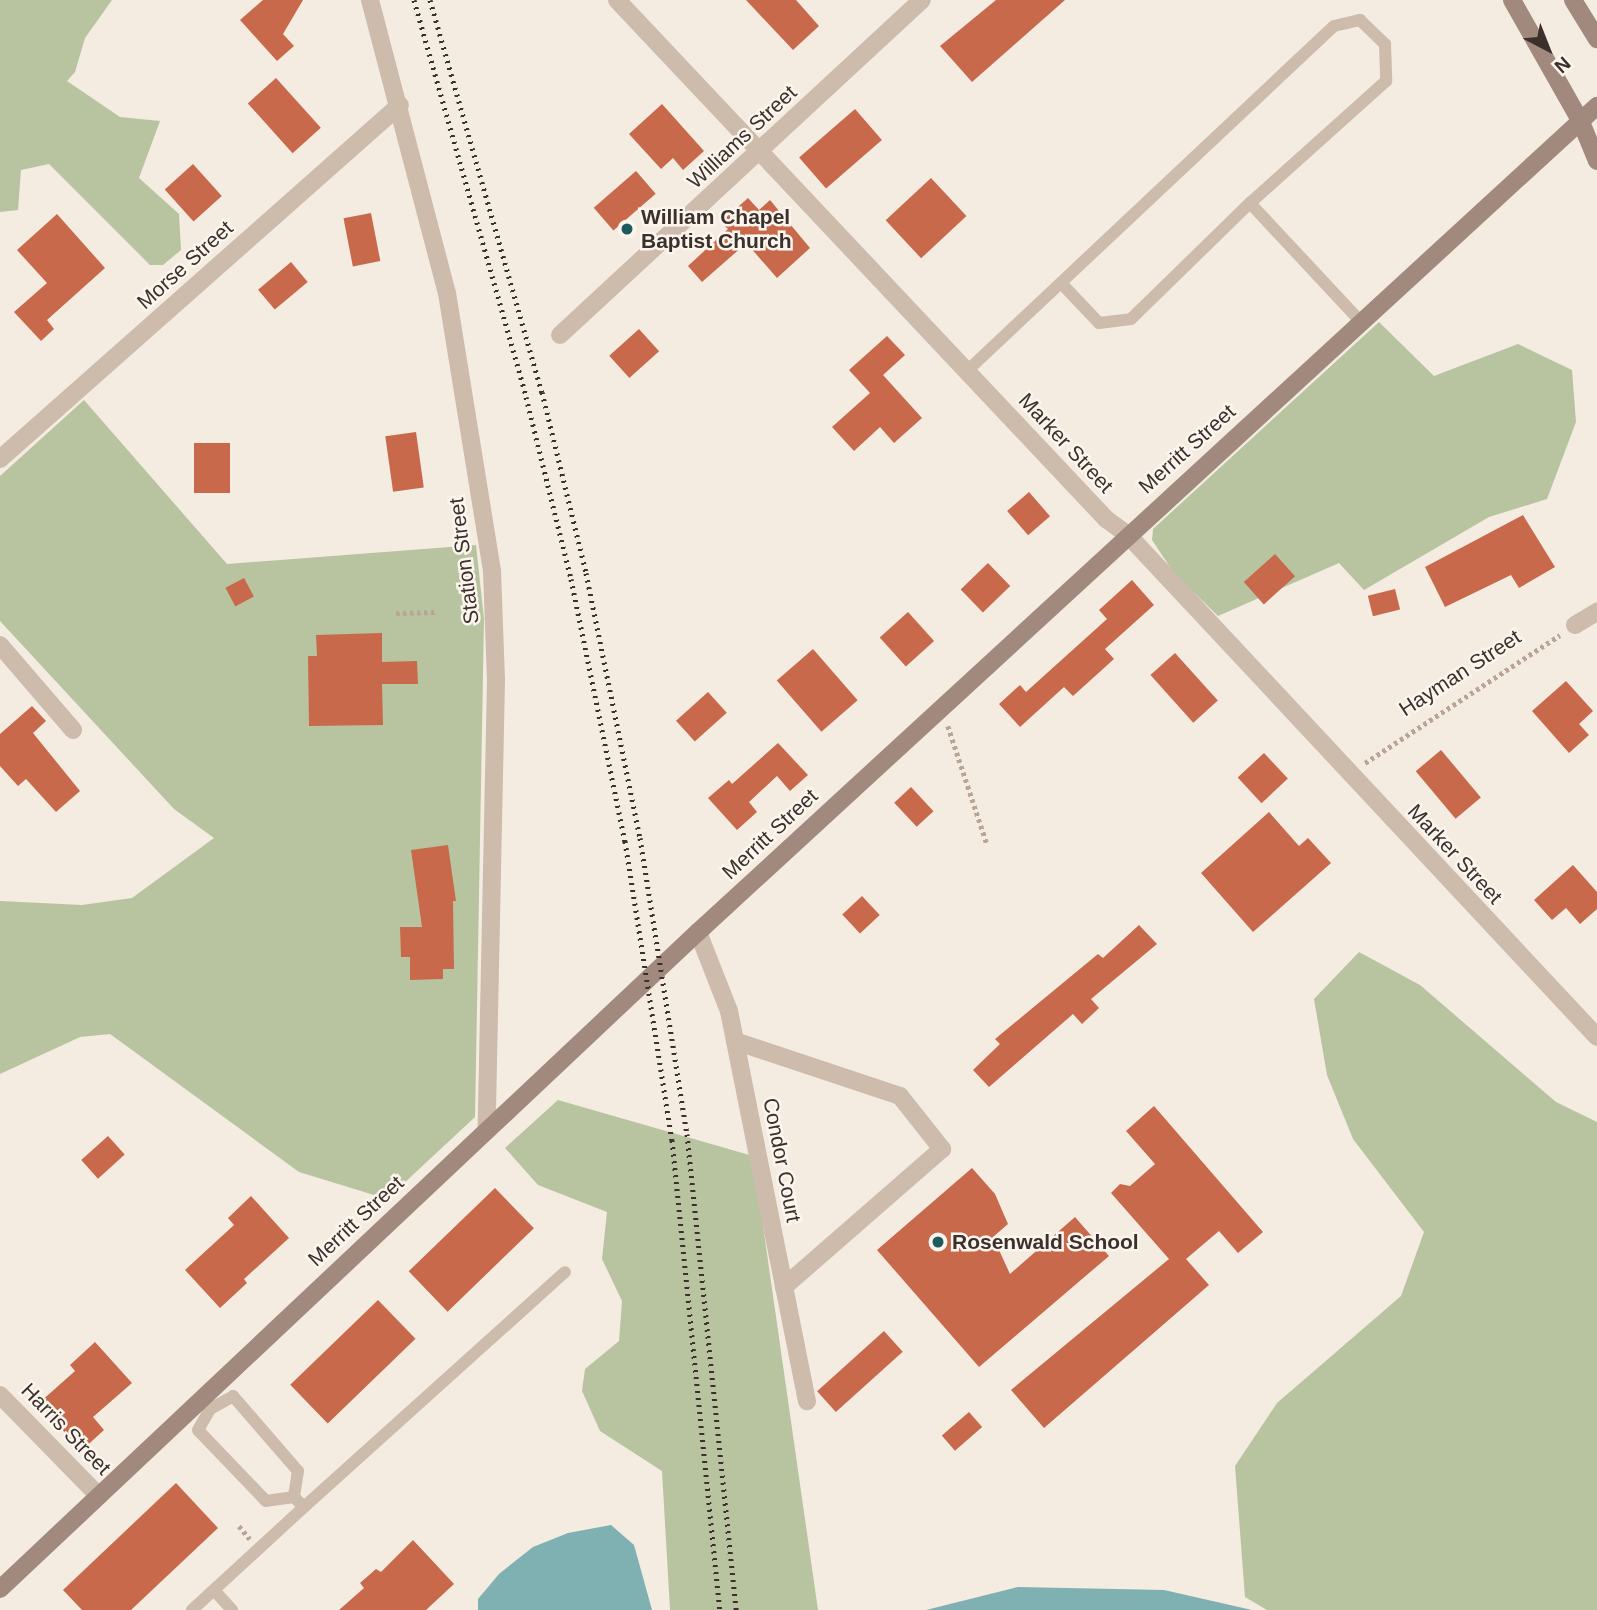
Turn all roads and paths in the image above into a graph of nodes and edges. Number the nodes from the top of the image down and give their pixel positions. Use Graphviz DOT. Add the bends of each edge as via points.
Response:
graph roads {
  1 [pos="370,0"];
  2 [pos="617,0"];
  3 [pos="922,0"];
  4 [pos="1512,0"];
  5 [pos="1573,0"];
  6 [pos="1597,40"];
  7 [pos="400,105"];
  8 [pos="1597,106"];
  9 [pos="1581,122"];
  10 [pos="763,150"];
  11 [pos="1597,160"];
  12 [pos="1250,203"];
  13 [pos="1061,283"];
  14 [pos="1361,322"];
  15 [pos="560,335"];
  16 [pos="968,370"];
  17 [pos="0,459"];
  18 [pos="1127,534"];
  19 [pos="436,612"];
  20 [pos="1597,612"];
  21 [pos="396,613"];
  22 [pos="1575,625"];
  23 [pos="0,645"];
  24 [pos="936,712"];
  25 [pos="73,730"];
  26 [pos="1349,774"];
  27 [pos="987,844"];
  28 [pos="698,932"];
  29 [pos="1597,1037"];
  30 [pos="735,1041"];
  31 [pos="487,1128"];
  32 [pos="565,1272"];
  33 [pos="784,1287"];
  34 [pos="0,1395"];
  35 [pos="807,1401"];
  36 [pos="205,1404"];
  37 [pos="99,1496"];
  38 [pos="299,1502"];
  39 [pos="0,1589"];
  40 [pos="214,1590"];
  41 [pos="192,1610"];
  42 [pos="232,1610"];
  1 -- 7 [label="street, Station Street"];
  2 -- 10 [label="street, Marker Street"];
  3 -- 10 [label="street, Williams Street"];
  4 -- 9 [label="street"];
  5 -- 6 [label="street"];
  7 -- 17 [label="street, Morse Street"];
  7 -- 31 [label="street, Station Street" via="447,293 493,583 495,810"];
  8 -- 9 [label="street, Merritt Street"];
  9 -- 11 [label="street"];
  9 -- 14 [label="street, Merritt Street"];
  10 -- 15 [label="street, Williams Street"];
  10 -- 16 [label="street, Marker Street"];
  12 -- 13 [label="lane" via="1131,319 1099,323"];
  12 -- 13 [label="lane" via="1386,81 1385,44 1360,20 1334,26"];
  12 -- 14 [label="lane"];
  13 -- 16 [label="lane"];
  14 -- 18 [label="street, Merritt Street"];
  16 -- 18 [label="street, Marker Street" via="1106,519"];
  18 -- 24 [label="street, Merritt Street"];
  18 -- 26 [label="street, Marker Street"];
  19 -- 21 [label="path"];
  20 -- 22 [label="street"];
  22 -- 26 [label="path, Hayman Street"];
  23 -- 25 [label="street"];
  24 -- 27 [label="path" via="947,724"];
  24 -- 28 [label="street, Merritt Street"];
  26 -- 29 [label="street, Marker Street"];
  28 -- 30 [label="street, Condor Court" via="729,1011"];
  28 -- 31 [label="street, Merritt Street"];
  30 -- 33 [label="street, Condor Court"];
  30 -- 33 [label="street" via="900,1096 942,1149"];
  31 -- 36 [label="street, Merritt Street"];
  32 -- 38 [label="lane"];
  33 -- 35 [label="street, Condor Court"];
  34 -- 37 [label="street, Harris Street"];
  36 -- 37 [label="street, Merritt Street"];
  36 -- 38 [label="lane" via="198,1430 266,1501"];
  36 -- 38 [label="lane" via="233,1396 298,1471"];
  37 -- 39 [label="street, Merritt Street"];
  38 -- 40 [label="lane"];
  40 -- 41 [label="lane"];
  40 -- 42 [label="lane"];
}
